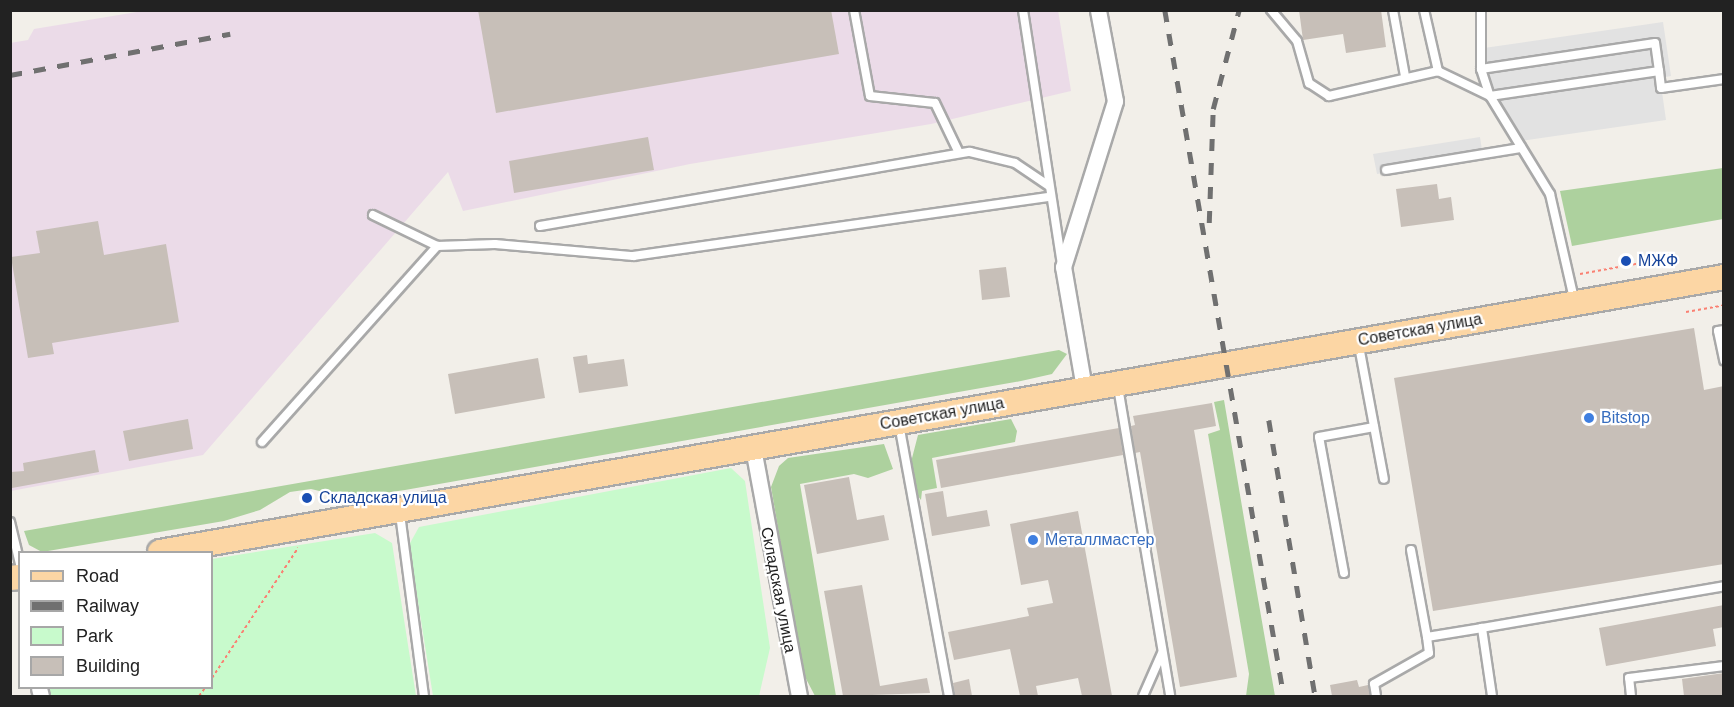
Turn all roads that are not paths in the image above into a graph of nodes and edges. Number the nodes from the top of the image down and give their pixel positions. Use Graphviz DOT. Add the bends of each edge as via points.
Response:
graph roads {
  1 [pos="854,10"];
  2 [pos="1023,10"];
  3 [pos="1098,10"];
  4 [pos="1271,10"];
  5 [pos="1393,10"];
  6 [pos="1424,10"];
  7 [pos="1481,10"];
  8 [pos="1481,69"];
  9 [pos="1438,71"];
  10 [pos="1659,71"];
  11 [pos="1405,76"];
  12 [pos="1724,79"];
  13 [pos="1490,96"];
  14 [pos="1521,148"];
  15 [pos="959,153"];
  16 [pos="1386,170"];
  17 [pos="1048,185"];
  18 [pos="1050,197"];
  19 [pos="373,215"];
  20 [pos="540,226"];
  21 [pos="436,246"];
  22 [pos="1062,267"];
  23 [pos="1724,277"];
  24 [pos="1575,304"];
  25 [pos="1724,330"];
  26 [pos="1358,341"];
  27 [pos="1724,360"];
  28 [pos="1117,383"];
  29 [pos="1084,388"];
  30 [pos="899,422"];
  31 [pos="1374,427"];
  32 [pos="262,442"];
  33 [pos="753,448"];
  34 [pos="1384,479"];
  35 [pos="399,509"];
  36 [pos="10,522"];
  37 [pos="1411,550"];
  38 [pos="166,551"];
  39 [pos="18,556"];
  40 [pos="1344,573"];
  41 [pos="1724,586"];
  42 [pos="1482,628"];
  43 [pos="1427,637"];
  44 [pos="1162,652"];
  45 [pos="1724,666"];
  46 [pos="424,696"];
  47 [pos="799,696"];
  48 [pos="949,696"];
  49 [pos="1143,696"];
  50 [pos="1170,696"];
  51 [pos="1376,696"];
  52 [pos="1492,696"];
  53 [pos="1631,696"];
  1 -- 15 [label="lane" via="870,96 935,103"];
  2 -- 17 [label="lane"];
  3 -- 22 [label="street" via="1114,102"];
  4 -- 11 [label="lane" via="1297,41 1309,83 1329,96"];
  5 -- 11 [label="lane"];
  6 -- 9 [label="lane"];
  7 -- 8 [label="lane"];
  8 -- 10 [label="lane" via="1655,43"];
  8 -- 13 [label="lane"];
  9 -- 11 [label="lane"];
  9 -- 13 [label="lane"];
  10 -- 12 [label="lane" via="1661,88"];
  10 -- 13 [label="lane"];
  13 -- 14 [label="lane"];
  14 -- 16 [label="lane"];
  14 -- 24 [label="lane" via="1550,194"];
  15 -- 17 [label="lane" via="998,157"];
  15 -- 20 [label="lane"];
  17 -- 18 [label="lane"];
  18 -- 21 [label="lane" via="633,256 495,244"];
  18 -- 22 [label="lane"];
  19 -- 21 [label="lane"];
  21 -- 32 [label="lane"];
  22 -- 29 [label="street"];
  23 -- 24 [label="main road, Советская улица"];
  24 -- 26 [label="main road, Советская улица"];
  25 -- 27 [label="lane" via="1718,331"];
  26 -- 28 [label="main road, Советская улица"];
  26 -- 31 [label="lane"];
  28 -- 29 [label="main road, Советская улица"];
  28 -- 44 [label="lane"];
  29 -- 30 [label="main road, Советская улица"];
  30 -- 33 [label="main road, Советская улица"];
  30 -- 48 [label="lane"];
  31 -- 34 [label="lane"];
  31 -- 40 [label="lane" via="1319,437"];
  33 -- 35 [label="main road, Советская улица"];
  33 -- 47 [label="street, Складская улица"];
  35 -- 38 [label="main road, Советская улица"];
  35 -- 46 [label="lane"];
  36 -- 39 [label="lane"];
  37 -- 43 [label="lane"];
  41 -- 42 [label="lane"];
  42 -- 43 [label="lane"];
  42 -- 52 [label="lane"];
  43 -- 51 [label="lane" via="1430,652 1374,684"];
  44 -- 49 [label="lane"];
  44 -- 50 [label="lane"];
  45 -- 53 [label="lane" via="1629,678"];
}
